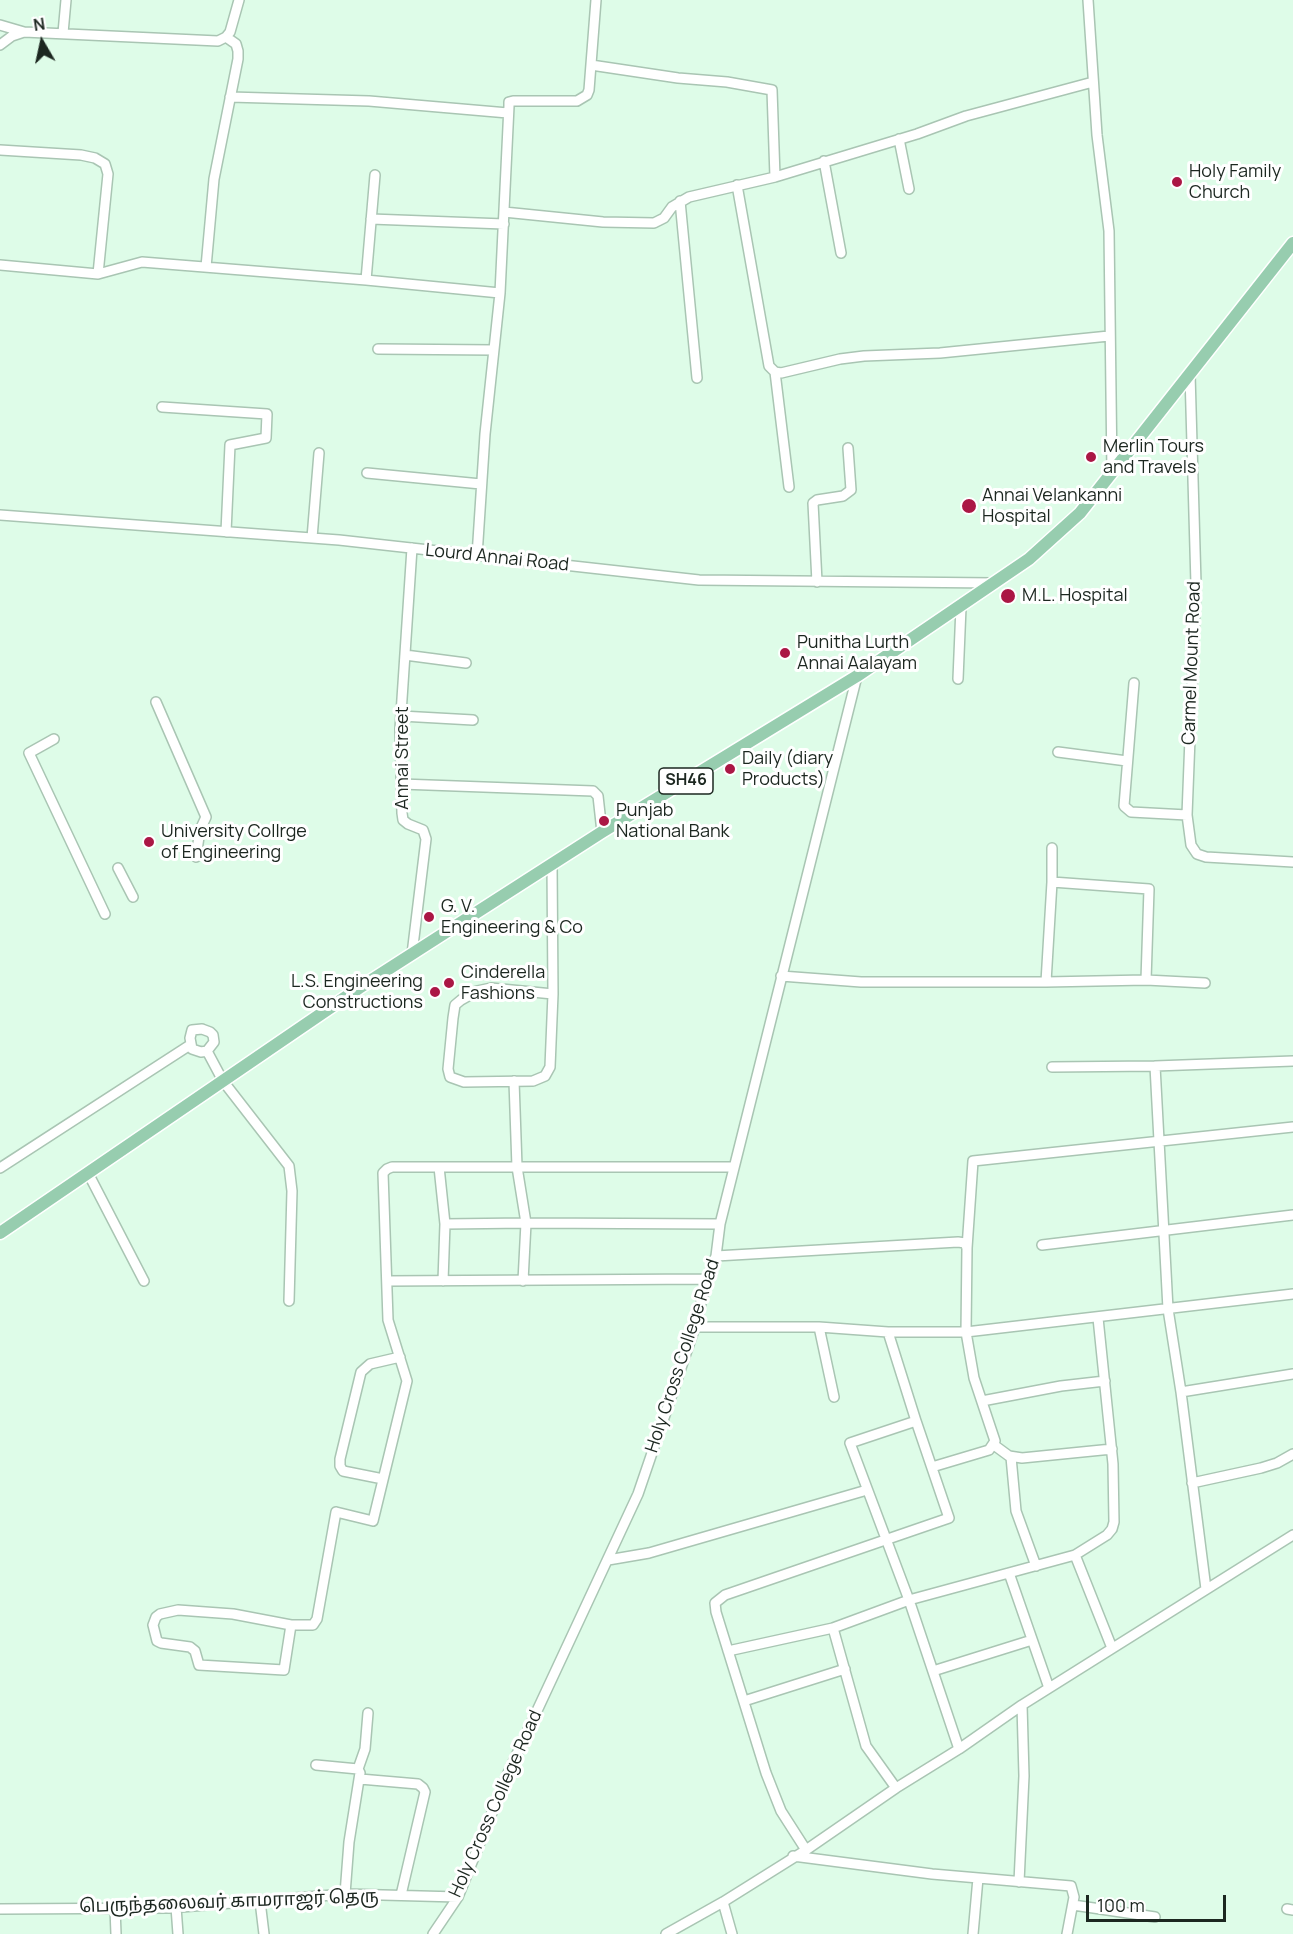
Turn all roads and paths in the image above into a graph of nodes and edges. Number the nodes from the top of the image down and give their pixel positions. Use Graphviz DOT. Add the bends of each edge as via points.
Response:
graph roads {
  1 [pos="66,0"];
  2 [pos="239,0"];
  3 [pos="596,0"];
  4 [pos="1088,0"];
  5 [pos="0,25"];
  6 [pos="24,32"];
  7 [pos="63,33"];
  8 [pos="226,37"];
  9 [pos="0,45"];
  10 [pos="591,65"];
  11 [pos="1093,82"];
  12 [pos="230,97"];
  13 [pos="508,113"];
  14 [pos="899,139"];
  15 [pos="0,150"];
  16 [pos="824,161"];
  17 [pos="375,175"];
  18 [pos="775,177"];
  19 [pos="737,185"];
  20 [pos="909,189"];
  21 [pos="680,201"];
  22 [pos="504,212"];
  23 [pos="371,219"];
  24 [pos="504,224"];
  25 [pos="1293,243"];
  26 [pos="841,253"];
  27 [pos="0,265"];
  28 [pos="206,267"];
  29 [pos="98,274"];
  30 [pos="366,280"];
  31 [pos="500,293"];
  32 [pos="1109,336"];
  33 [pos="378,349"];
  34 [pos="494,350"];
  35 [pos="775,372"];
  36 [pos="1190,374"];
  37 [pos="697,378"];
  38 [pos="162,407"];
  39 [pos="848,448"];
  40 [pos="319,453"];
  41 [pos="367,473"];
  42 [pos="1112,474"];
  43 [pos="481,484"];
  44 [pos="789,487"];
  45 [pos="0,515"];
  46 [pos="226,532"];
  47 [pos="312,538"];
  48 [pos="412,548"];
  49 [pos="477,556"];
  50 [pos="817,582"];
  51 [pos="995,583"];
  52 [pos="961,607"];
  53 [pos="405,655"];
  54 [pos="466,663"];
  55 [pos="857,676"];
  56 [pos="958,679"];
  57 [pos="1134,683"];
  58 [pos="156,702"];
  59 [pos="401,716"];
  60 [pos="473,720"];
  61 [pos="54,739"];
  62 [pos="1058,752"];
  63 [pos="1127,761"];
  64 [pos="401,784"];
  65 [pos="1187,815"];
  66 [pos="603,832"];
  67 [pos="1052,848"];
  68 [pos="196,857"];
  69 [pos="1293,862"];
  70 [pos="552,864"];
  71 [pos="118,868"];
  72 [pos="1052,882"];
  73 [pos="133,897"];
  74 [pos="105,914"];
  75 [pos="412,954"];
  76 [pos="781,976"];
  77 [pos="1146,980"];
  78 [pos="1046,982"];
  79 [pos="1205,983"];
  80 [pos="553,994"];
  81 [pos="190,1045"];
  82 [pos="207,1051"];
  83 [pos="1293,1061"];
  84 [pos="1155,1066"];
  85 [pos="1052,1068"];
  86 [pos="223,1081"];
  87 [pos="514,1081"];
  88 [pos="1293,1127"];
  89 [pos="1159,1142"];
  90 [pos="439,1167"];
  91 [pos="517,1167"];
  92 [pos="734,1167"];
  93 [pos="0,1168"];
  94 [pos="88,1173"];
  95 [pos="1293,1215"];
  96 [pos="526,1223"];
  97 [pos="445,1224"];
  98 [pos="720,1224"];
  99 [pos="1163,1230"];
  100 [pos="0,1233"];
  101 [pos="1042,1245"];
  102 [pos="967,1254"];
  103 [pos="716,1256"];
  104 [pos="707,1279"];
  105 [pos="144,1281"];
  106 [pos="387,1281"];
  107 [pos="442,1281"];
  108 [pos="523,1281"];
  109 [pos="1293,1294"];
  110 [pos="289,1301"];
  111 [pos="1168,1309"];
  112 [pos="1098,1318"];
  113 [pos="695,1326"];
  114 [pos="819,1327"];
  115 [pos="888,1332"];
  116 [pos="966,1332"];
  117 [pos="400,1357"];
  118 [pos="1293,1374"];
  119 [pos="1105,1381"];
  120 [pos="1181,1392"];
  121 [pos="834,1397"];
  122 [pos="982,1401"];
  123 [pos="916,1421"];
  124 [pos="994,1444"];
  125 [pos="1112,1449"];
  126 [pos="1293,1454"];
  127 [pos="1011,1457"];
  128 [pos="932,1467"];
  129 [pos="383,1479"];
  130 [pos="1192,1482"];
  131 [pos="867,1490"];
  132 [pos="1293,1535"];
  133 [pos="885,1538"];
  134 [pos="1075,1555"];
  135 [pos="608,1560"];
  136 [pos="1036,1566"];
  137 [pos="1009,1573"];
  138 [pos="1206,1589"];
  139 [pos="909,1600"];
  140 [pos="291,1625"];
  141 [pos="833,1628"];
  142 [pos="1032,1640"];
  143 [pos="1112,1648"];
  144 [pos="728,1651"];
  145 [pos="844,1670"];
  146 [pos="933,1671"];
  147 [pos="1049,1688"];
  148 [pos="744,1701"];
  149 [pos="1022,1705"];
  150 [pos="368,1713"];
  151 [pos="958,1749"];
  152 [pos="316,1764"];
  153 [pos="359,1774"];
  154 [pos="896,1788"];
  155 [pos="806,1850"];
  156 [pos="793,1857"];
  157 [pos="978,1878"];
  158 [pos="1019,1882"];
  159 [pos="345,1894"];
  160 [pos="401,1895"];
  161 [pos="458,1897"];
  162 [pos="260,1900"];
  163 [pos="723,1902"];
  164 [pos="1073,1905"];
  165 [pos="176,1907"];
  166 [pos="115,1908"];
  167 [pos="0,1909"];
  168 [pos="1155,1917"];
  169 [pos="116,1934"];
  170 [pos="178,1934"];
  171 [pos="264,1934"];
  172 [pos="433,1934"];
  173 [pos="666,1934"];
  174 [pos="732,1934"];
  175 [pos="973,1934"];
  176 [pos="1067,1934"];
  1 -- 7 [label="street"];
  2 -- 8 [label="street"];
  3 -- 10 [label="street"];
  4 -- 11 [label="street"];
  5 -- 6 [label="street"];
  6 -- 7 [label="street"];
  6 -- 9 [label="street"];
  7 -- 8 [label="street" via="210,42"];
  8 -- 12 [label="street" via="236,44 238,51"];
  10 -- 13 [label="street" via="589,90 584,98 513,100 509,102"];
  10 -- 18 [label="street" via="772,90"];
  11 -- 14 [label="street" via="966,116"];
  11 -- 32 [label="street" via="1109,231"];
  12 -- 13 [label="street" via="369,101"];
  12 -- 28 [label="street" via="214,179"];
  13 -- 22 [label="street"];
  14 -- 16 [label="street"];
  14 -- 20 [label="street"];
  15 -- 29 [label="street" via="81,155 105,164 108,174"];
  16 -- 18 [label="street"];
  16 -- 26 [label="street"];
  17 -- 23 [label="street"];
  18 -- 19 [label="street"];
  19 -- 21 [label="street"];
  19 -- 35 [label="street" via="769,366"];
  21 -- 22 [label="street" via="664,218 645,224"];
  21 -- 37 [label="street"];
  22 -- 24 [label="street"];
  23 -- 24 [label="street"];
  23 -- 30 [label="street"];
  24 -- 31 [label="street"];
  25 -- 36 [label="main road, SH46"];
  27 -- 29 [label="street"];
  28 -- 29 [label="street" via="142,262"];
  28 -- 30 [label="street"];
  30 -- 31 [label="street"];
  31 -- 34 [label="street"];
  32 -- 35 [label="street" via="940,353 864,356"];
  32 -- 42 [label="street"];
  33 -- 34 [label="street"];
  34 -- 43 [label="street"];
  35 -- 44 [label="street"];
  36 -- 42 [label="main road, SH46"];
  36 -- 65 [label="street, Carmel Mount Road" via="1196,584"];
  38 -- 46 [label="street" via="267,414 266,438 230,445"];
  39 -- 50 [label="street" via="851,490 843,496 813,503"];
  40 -- 47 [label="street"];
  41 -- 43 [label="street"];
  42 -- 51 [label="main road, SH46" via="1080,513 1029,559"];
  43 -- 49 [label="street"];
  45 -- 46 [label="street, Lourd Annai Road"];
  46 -- 47 [label="street, Lourd Annai Road"];
  47 -- 48 [label="street, Lourd Annai Road"];
  48 -- 49 [label="street, Lourd Annai Road"];
  48 -- 53 [label="street, Annai Street"];
  49 -- 50 [label="street, Lourd Annai Road" via="699,580"];
  50 -- 51 [label="street, Lourd Annai Road"];
  51 -- 52 [label="main road, SH46"];
  52 -- 55 [label="main road, SH46"];
  52 -- 56 [label="street"];
  53 -- 54 [label="street"];
  53 -- 59 [label="street, Annai Street"];
  55 -- 66 [label="main road, SH46"];
  55 -- 76 [label="street, Holy Cross College Road"];
  57 -- 63 [label="street"];
  58 -- 68 [label="street" via="206,817"];
  59 -- 60 [label="street"];
  59 -- 64 [label="street, Annai Street"];
  61 -- 74 [label="street" via="29,753"];
  62 -- 63 [label="street"];
  63 -- 65 [label="street" via="1123,803 1127,811"];
  64 -- 66 [label="street" via="593,791 598,796"];
  64 -- 75 [label="street, Annai Street" via="404,820 423,830 426,839"];
  65 -- 69 [label="street, Carmel Mount Road" via="1192,848 1200,856"];
  66 -- 70 [label="main road, SH46"];
  67 -- 72 [label="street"];
  70 -- 75 [label="main road, SH46"];
  70 -- 80 [label="street"];
  71 -- 73 [label="street"];
  72 -- 77 [label="street" via="1149,889"];
  72 -- 78 [label="street"];
  75 -- 86 [label="main road, SH46"];
  76 -- 78 [label="street" via="861,982"];
  76 -- 92 [label="street, Holy Cross College Road"];
  77 -- 78 [label="street"];
  77 -- 79 [label="street"];
  80 -- 87 [label="street" via="549,1067 545,1076 533,1081"];
  80 -- 87 [label="street" via="491,988 477,991 455,1005 450,1077 464,1082"];
  81 -- 82 [label="street" via="196,1051"];
  81 -- 82 [label="street" via="192,1030 202,1029 213,1035 214,1042"];
  81 -- 93 [label="street"];
  82 -- 86 [label="street"];
  83 -- 84 [label="street"];
  84 -- 85 [label="street"];
  84 -- 89 [label="street"];
  86 -- 94 [label="main road, SH46"];
  86 -- 110 [label="street" via="289,1166"];
  87 -- 91 [label="street"];
  88 -- 89 [label="street"];
  89 -- 99 [label="street"];
  89 -- 102 [label="street" via="973,1161"];
  90 -- 91 [label="street"];
  90 -- 97 [label="street"];
  90 -- 106 [label="street" via="392,1167 383,1173"];
  91 -- 92 [label="street"];
  91 -- 96 [label="street"];
  92 -- 98 [label="street, Holy Cross College Road"];
  94 -- 100 [label="main road, SH46"];
  94 -- 105 [label="street"];
  95 -- 99 [label="street"];
  96 -- 97 [label="street"];
  96 -- 98 [label="street"];
  96 -- 108 [label="street"];
  97 -- 107 [label="street"];
  98 -- 103 [label="street, Holy Cross College Road"];
  99 -- 101 [label="street"];
  99 -- 111 [label="street"];
  102 -- 103 [label="street" via="965,1243 958,1242"];
  102 -- 116 [label="street"];
  103 -- 104 [label="street, Holy Cross College Road"];
  104 -- 108 [label="street"];
  104 -- 113 [label="street, Holy Cross College Road"];
  106 -- 107 [label="street"];
  106 -- 117 [label="street" via="388,1320"];
  107 -- 108 [label="street"];
  109 -- 111 [label="street"];
  111 -- 112 [label="street"];
  111 -- 120 [label="street"];
  112 -- 116 [label="street"];
  112 -- 119 [label="street"];
  113 -- 114 [label="street"];
  113 -- 135 [label="street, Holy Cross College Road" via="638,1494"];
  114 -- 115 [label="street"];
  114 -- 121 [label="street"];
  115 -- 116 [label="street"];
  115 -- 123 [label="street"];
  116 -- 122 [label="street"];
  117 -- 129 [label="street" via="407,1381"];
  117 -- 129 [label="street" via="370,1364 361,1372 340,1459 343,1471"];
  118 -- 120 [label="street"];
  119 -- 122 [label="street"];
  119 -- 125 [label="street"];
  120 -- 130 [label="street"];
  122 -- 124 [label="street"];
  123 -- 128 [label="street"];
  123 -- 131 [label="street" via="850,1443"];
  124 -- 127 [label="street"];
  124 -- 128 [label="street" via="989,1450"];
  125 -- 127 [label="street"];
  125 -- 134 [label="street" via="1112,1529"];
  126 -- 130 [label="street" via="1261,1468"];
  127 -- 136 [label="street" via="1016,1511"];
  128 -- 133 [label="street" via="950,1518"];
  129 -- 140 [label="street" via="373,1521 336,1512 316,1621 313,1625"];
  130 -- 138 [label="street"];
  131 -- 133 [label="street"];
  131 -- 135 [label="street" via="649,1553"];
  132 -- 138 [label="street"];
  133 -- 139 [label="street"];
  133 -- 144 [label="street" via="716,1600"];
  134 -- 136 [label="street"];
  134 -- 143 [label="street"];
  135 -- 161 [label="street, Holy Cross College Road" via="507,1773"];
  136 -- 137 [label="street"];
  137 -- 139 [label="street"];
  137 -- 142 [label="street"];
  138 -- 143 [label="street"];
  139 -- 141 [label="street"];
  139 -- 146 [label="street"];
  140 -- 140 [label="street" via="284,1670 199,1665 190,1647 157,1641 153,1625 160,1614 178,1610 233,1614"];
  141 -- 144 [label="street"];
  141 -- 145 [label="street"];
  142 -- 146 [label="street"];
  142 -- 147 [label="street"];
  143 -- 147 [label="street"];
  144 -- 148 [label="street"];
  145 -- 148 [label="street"];
  145 -- 154 [label="street" via="866,1746"];
  146 -- 151 [label="street"];
  147 -- 149 [label="street"];
  148 -- 155 [label="street" via="781,1811"];
  149 -- 151 [label="street"];
  149 -- 158 [label="street" via="1024,1776"];
  150 -- 153 [label="street"];
  151 -- 154 [label="street"];
  152 -- 153 [label="street"];
  153 -- 159 [label="street"];
  153 -- 160 [label="street" via="418,1784 425,1792"];
  154 -- 155 [label="street"];
  155 -- 156 [label="street"];
  156 -- 157 [label="street"];
  156 -- 163 [label="street"];
  157 -- 158 [label="street"];
  157 -- 175 [label="street"];
  158 -- 164 [label="street" via="1071,1886"];
  159 -- 160 [label="street, பெருந்தலைவர் காமராஜர் தெரு"];
  159 -- 162 [label="street, பெருந்தலைவர் காமராஜர் தெரு"];
  160 -- 161 [label="street, பெருந்தலைவர் காமராஜர் தெரு"];
  161 -- 172 [label="street, Holy Cross College Road"];
  162 -- 165 [label="street, பெருந்தலைவர் காமராஜர் தெரு"];
  162 -- 171 [label="street"];
  163 -- 173 [label="street"];
  163 -- 174 [label="street"];
  164 -- 168 [label="street"];
  164 -- 176 [label="street"];
  165 -- 166 [label="street, பெருந்தலைவர் காமராஜர் தெரு"];
  165 -- 170 [label="street"];
  166 -- 167 [label="street, பெருந்தலைவர் காமராஜர் தெரு"];
  166 -- 169 [label="street"];
}
